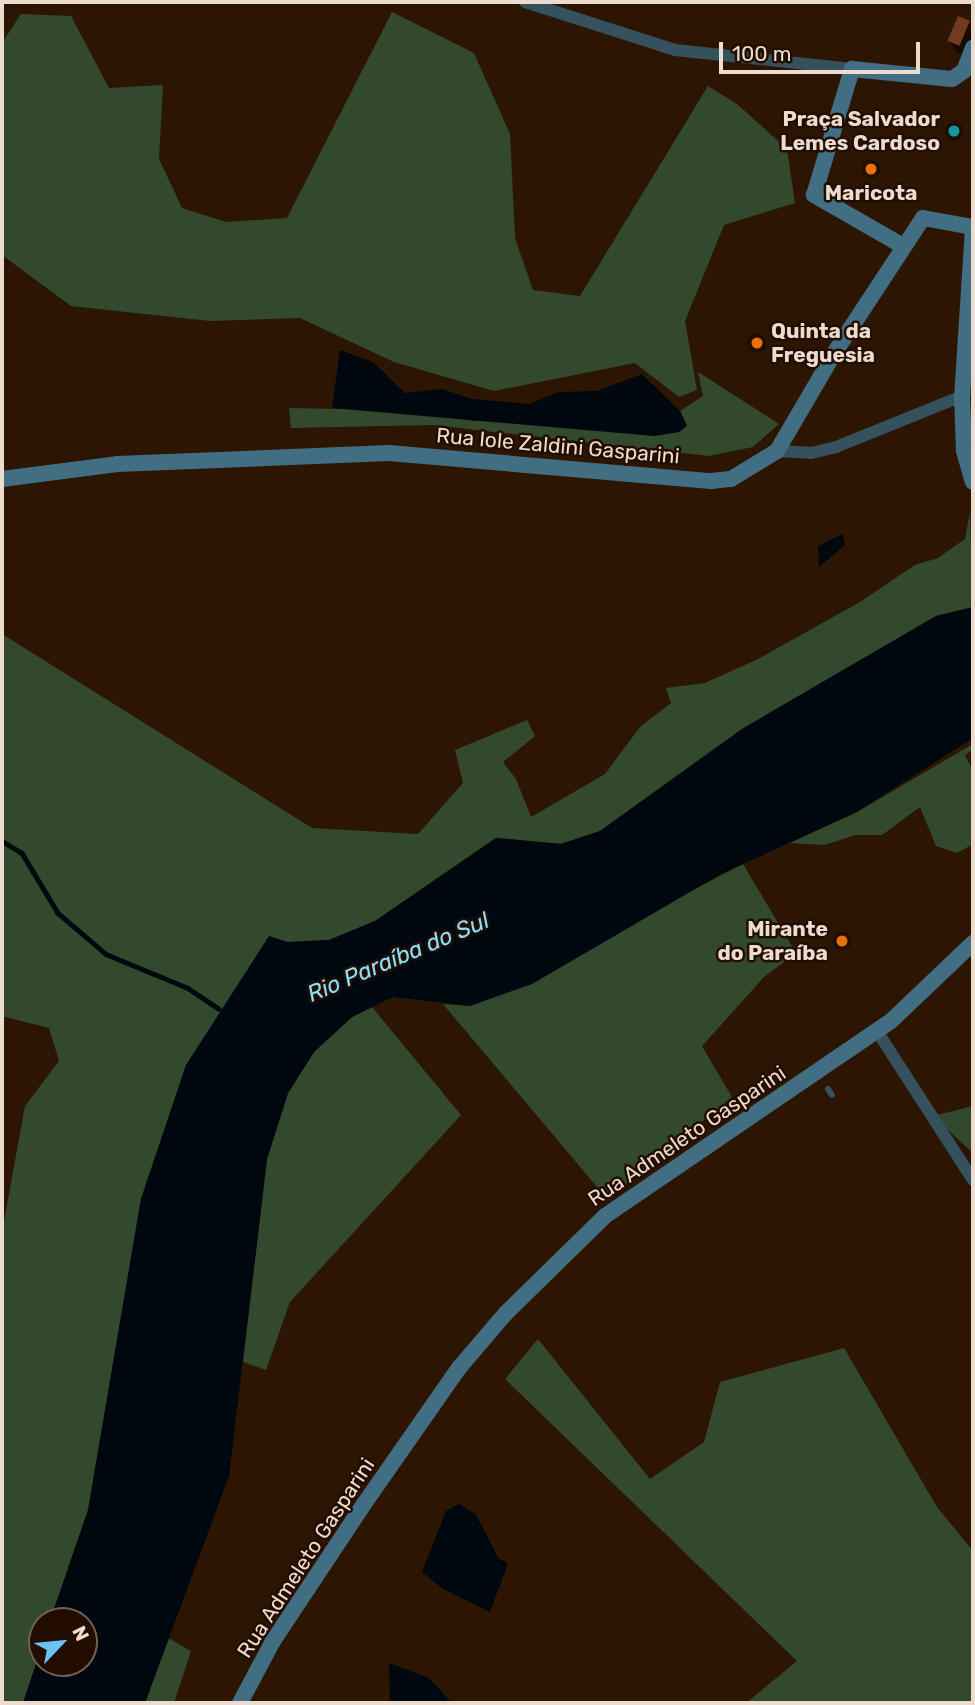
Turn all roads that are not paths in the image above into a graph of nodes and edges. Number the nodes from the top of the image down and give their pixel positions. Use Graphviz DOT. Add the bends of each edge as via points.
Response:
graph roads {
  1 [pos="525,2"];
  2 [pos="973,48"];
  3 [pos="852,69"];
  4 [pos="973,227"];
  5 [pos="903,246"];
  6 [pos="962,396"];
  7 [pos="777,451"];
  8 [pos="2,479"];
  9 [pos="973,482"];
  10 [pos="973,943"];
  11 [pos="877,1031"];
  12 [pos="973,1180"];
  13 [pos="240,1703"];
  1 -- 3 [label="street" via="675,50"];
  2 -- 3 [label="main road" via="958,77"];
  3 -- 5 [label="main road" via="814,195"];
  4 -- 5 [label="main road, Rua Iole Zaldini Gasparini" via="923,218"];
  4 -- 6 [label="main road"];
  5 -- 7 [label="main road, Rua Iole Zaldini Gasparini"];
  6 -- 7 [label="street" via="836,447 811,453"];
  6 -- 9 [label="main road" via="964,451"];
  7 -- 8 [label="main road, Rua Iole Zaldini Gasparini" via="731,479 711,481 388,453 117,464"];
  10 -- 11 [label="main road, Rua Admeleto Gasparini"];
  11 -- 12 [label="street"];
  11 -- 13 [label="main road, Rua Admeleto Gasparini" via="605,1216 506,1313 459,1368 364,1504 273,1641"];
}
